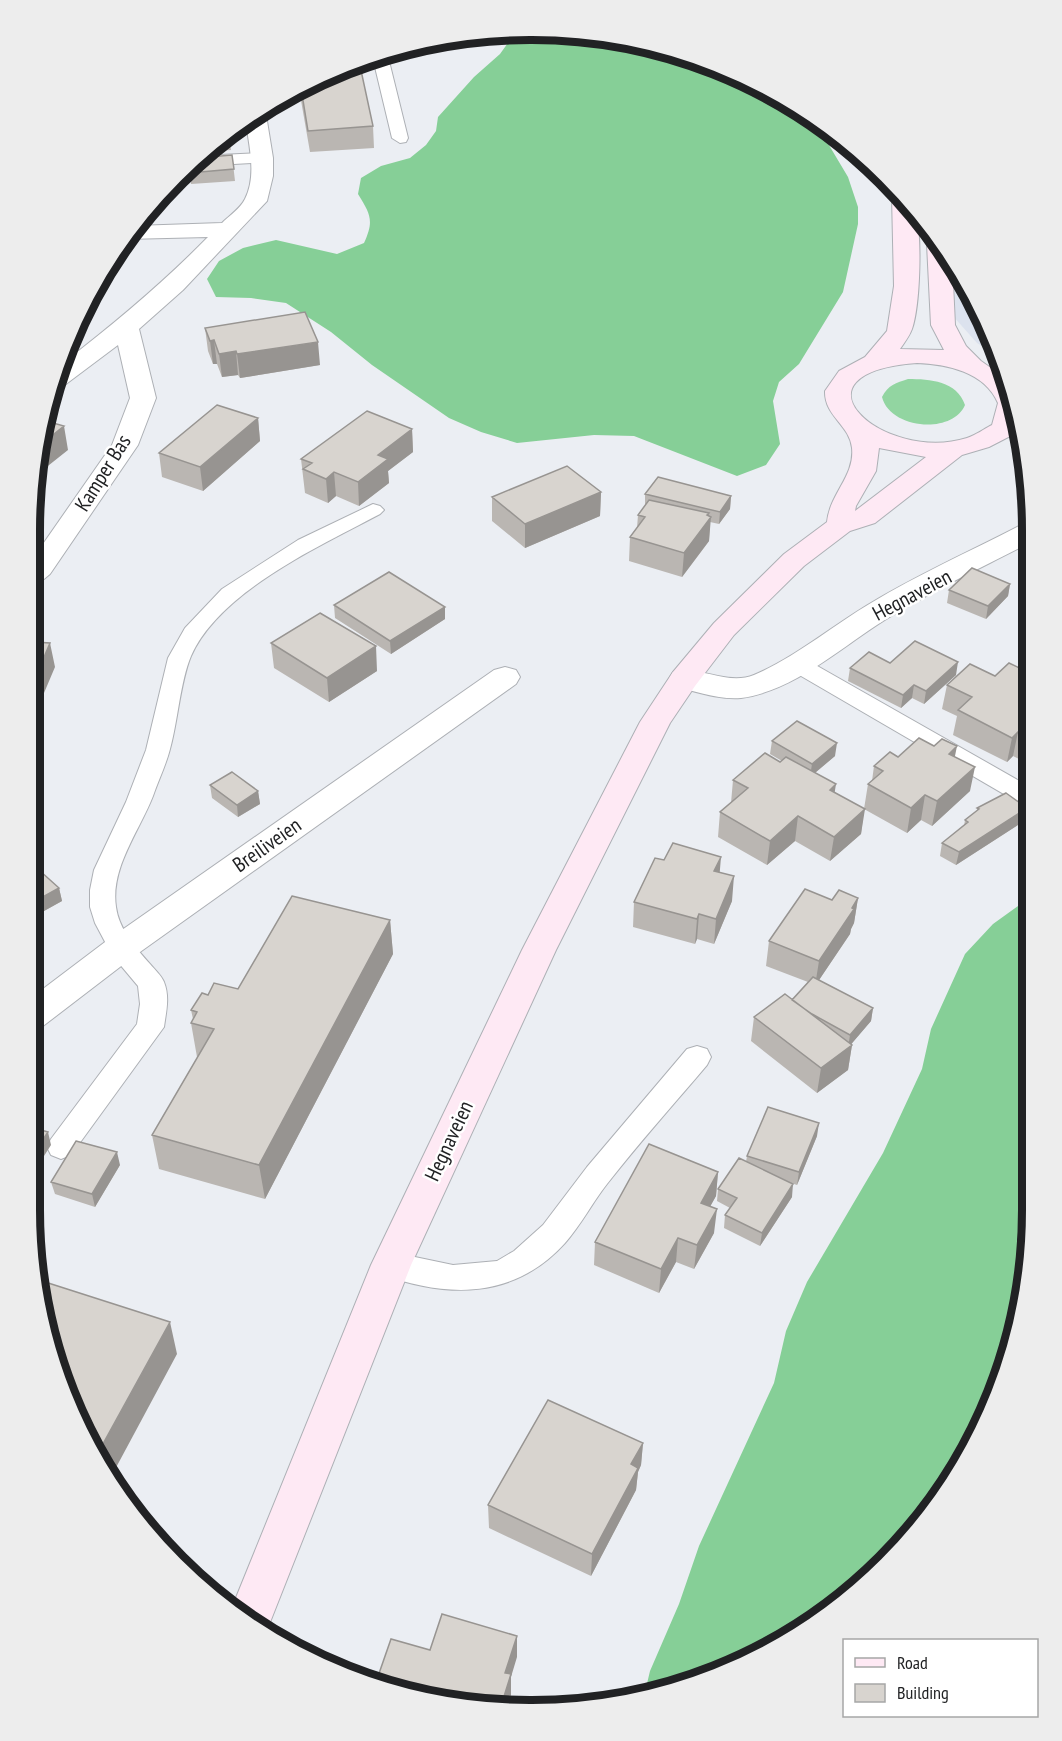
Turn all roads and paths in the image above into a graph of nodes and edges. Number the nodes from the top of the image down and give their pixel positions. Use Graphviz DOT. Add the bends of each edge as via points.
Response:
graph roads {
  1 [pos="381,64"];
  2 [pos="256,124"];
  3 [pos="400,138"];
  4 [pos="262,158"];
  5 [pos="210,160"];
  6 [pos="903,212"];
  7 [pos="226,230"];
  8 [pos="142,233"];
  9 [pos="940,259"];
  10 [pos="126,327"];
  11 [pos="875,360"];
  12 [pos="973,367"];
  13 [pos="68,371"];
  14 [pos="998,382"];
  15 [pos="1010,426"];
  16 [pos="862,431"];
  17 [pos="954,448"];
  18 [pos="373,510"];
  19 [pos="840,525"];
  20 [pos="1022,536"];
  21 [pos="40,568"];
  22 [pos="798,664"];
  23 [pos="505,677"];
  24 [pos="684,679"];
  25 [pos="1022,793"];
  26 [pos="121,948"];
  27 [pos="40,1010"];
  28 [pos="697,1057"];
  29 [pos="61,1148"];
  30 [pos="391,1265"];
  31 [pos="252,1613"];
  1 -- 3 [label="lane"];
  2 -- 4 [label="street"];
  4 -- 5 [label="lane"];
  4 -- 7 [label="street" via="256,201"];
  6 -- 11 [label="main road" via="903,320 891,345"];
  7 -- 8 [label="street"];
  7 -- 10 [label="street" via="175,285"];
  9 -- 12 [label="main road" via="943,325"];
  10 -- 13 [label="street"];
  10 -- 21 [label="street, Kamper Bas" via="143,399 125,445"];
  11 -- 12 [label="main road" via="923,356"];
  11 -- 16 [label="main road" via="848,375 838,392 842,412"];
  12 -- 14 [label="main road"];
  15 -- 17 [label="main road" via="976,444"];
  16 -- 17 [label="main road" via="905,446"];
  16 -- 19 [label="main road" via="866,450 863,471 842,507"];
  17 -- 19 [label="main road, Hegnaveien" via="865,516"];
  18 -- 26 [label="lane" via="306,545 230,594 193,633 183,650 158,750 107,870 103,907"];
  19 -- 24 [label="main road, Hegnaveien" via="760,592"];
  20 -- 22 [label="street, Hegnaveien" via="883,608"];
  22 -- 24 [label="street, Hegnaveien" via="762,683 740,688"];
  22 -- 25 [label="lane"];
  23 -- 26 [label="street, Breiliveien"];
  24 -- 30 [label="main road, Hegnaveien" via="655,722 539,950"];
  26 -- 27 [label="street, Breiliveien"];
  26 -- 29 [label="lane" via="151,983 154,1004 150,1027"];
  28 -- 30 [label="lane" via="597,1175 554,1234 525,1260 502,1273 453,1278"];
  30 -- 31 [label="main road, Hegnaveien"];
}
